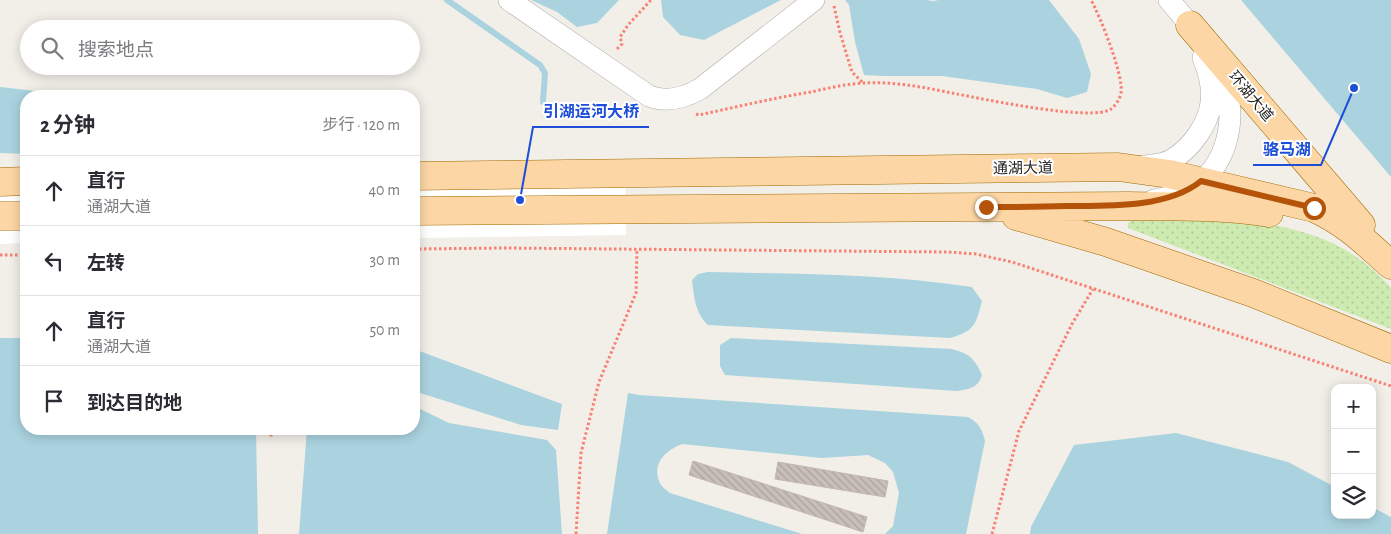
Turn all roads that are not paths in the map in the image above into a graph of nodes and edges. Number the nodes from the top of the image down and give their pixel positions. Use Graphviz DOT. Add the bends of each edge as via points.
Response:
graph roads {
  1 [pos="510,0"];
  2 [pos="814,0"];
  3 [pos="1168,0"];
  4 [pos="1190,25"];
  5 [pos="1118,167"];
  6 [pos="420,176"];
  7 [pos="20,181"];
  8 [pos="1201,181"];
  9 [pos="0,182"];
  10 [pos="1128,206"];
  11 [pos="986,207"];
  12 [pos="420,211"];
  13 [pos="0,216"];
  14 [pos="20,216"];
  15 [pos="1391,258"];
  16 [pos="1391,265"];
  17 [pos="1391,271"];
  18 [pos="1391,349"];
  1 -- 2 [label="street" via="649,96 664,100 682,98 700,88"];
  3 -- 4 [label="street"];
  4 -- 5 [label="street" via="1209,73 1211,103 1204,123 1190,146 1172,160 1157,165"];
  4 -- 8 [label="street" via="1222,73 1230,114 1230,130 1221,154 1208,176"];
  4 -- 15 [label="main road, 环湖大道"];
  5 -- 6 [label="main road, 通湖大道"];
  5 -- 8 [label="main road, 通湖大道"];
  7 -- 9 [label="main road"];
  8 -- 10 [label="street" via="1178,194"];
  8 -- 16 [label="main road, 通湖大道" via="1314,208 1352,229"];
  10 -- 11 [label="main road"];
  10 -- 17 [label="main road" via="1243,209 1309,220 1356,244"];
  11 -- 12 [label="main road"];
  11 -- 18 [label="main road" via="1106,242 1253,293"];
  13 -- 14 [label="main road"];
}
